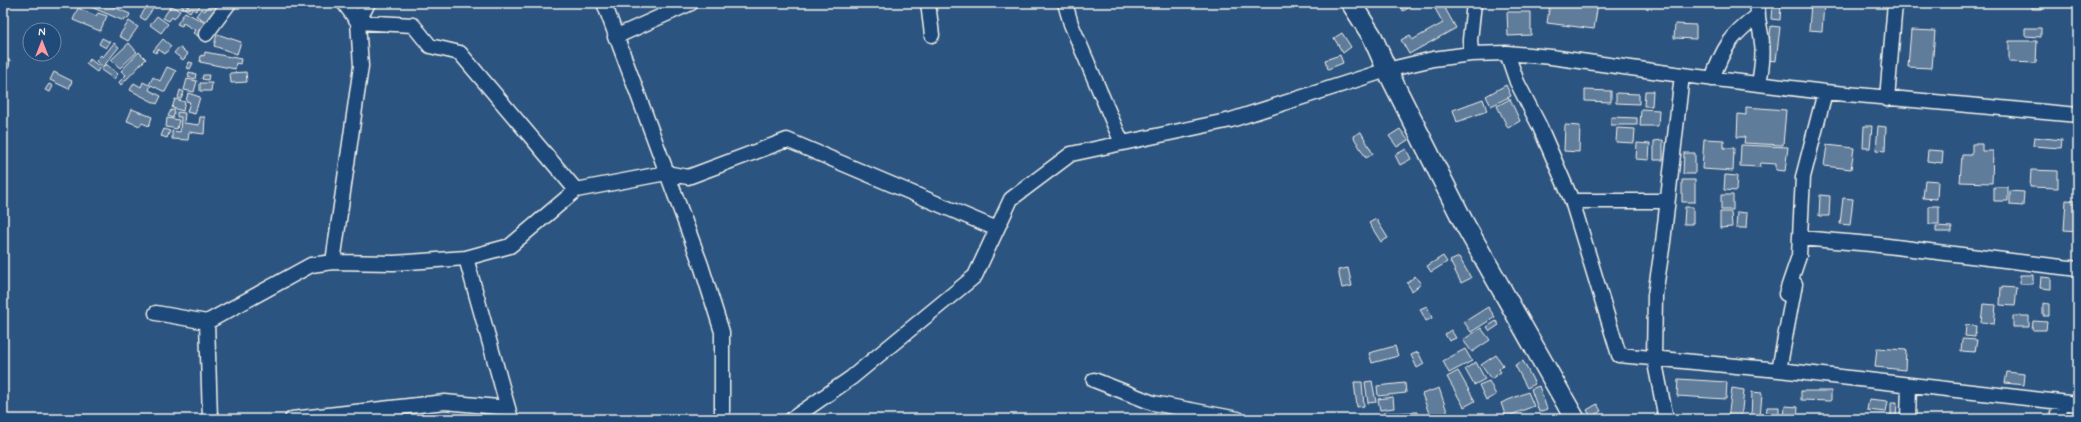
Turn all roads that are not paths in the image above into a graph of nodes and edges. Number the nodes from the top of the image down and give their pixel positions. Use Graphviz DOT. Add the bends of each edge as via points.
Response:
graph roads {
  1 [pos="229,3"];
  2 [pos="344,3"];
  3 [pos="368,3"];
  4 [pos="604,3"];
  5 [pos="691,3"];
  6 [pos="928,3"];
  7 [pos="1065,3"];
  8 [pos="1351,3"];
  9 [pos="1474,3"];
  10 [pos="1758,3"];
  11 [pos="1895,3"];
  12 [pos="1756,17"];
  13 [pos="358,22"];
  14 [pos="206,34"];
  15 [pos="932,35"];
  16 [pos="615,37"];
  17 [pos="1507,53"];
  18 [pos="1471,54"];
  19 [pos="1387,70"];
  20 [pos="1682,75"];
  21 [pos="1712,79"];
  22 [pos="1759,84"];
  23 [pos="1825,92"];
  24 [pos="1887,99"];
  25 [pos="2078,115"];
  26 [pos="1122,143"];
  27 [pos="666,173"];
  28 [pos="576,190"];
  29 [pos="1572,201"];
  30 [pos="1666,201"];
  31 [pos="997,229"];
  32 [pos="1802,238"];
  33 [pos="466,258"];
  34 [pos="333,262"];
  35 [pos="2078,269"];
  36 [pos="1786,294"];
  37 [pos="156,313"];
  38 [pos="207,322"];
  39 [pos="1654,358"];
  40 [pos="1779,370"];
  41 [pos="1094,380"];
  42 [pos="1909,386"];
  43 [pos="2060,402"];
  44 [pos="2078,404"];
  45 [pos="509,414"];
  46 [pos="210,419"];
  47 [pos="292,419"];
  48 [pos="722,419"];
  49 [pos="792,419"];
  50 [pos="1238,419"];
  51 [pos="1575,419"];
  52 [pos="1666,419"];
  53 [pos="1908,419"];
  54 [pos="2057,419"];
  1 -- 14 [label="street"];
  2 -- 13 [label="street"];
  3 -- 13 [label="street"];
  4 -- 16 [label="street"];
  5 -- 16 [label="street"];
  6 -- 15 [label="street"];
  7 -- 26 [label="street" via="1071,24"];
  8 -- 19 [label="main road" via="1372,36"];
  9 -- 18 [label="street"];
  10 -- 12 [label="street"];
  11 -- 24 [label="street"];
  12 -- 21 [label="street" via="1739,30 1728,43 1719,58"];
  12 -- 22 [label="street" via="1762,43"];
  13 -- 28 [label="street" via="413,25 430,46 460,53"];
  13 -- 34 [label="street" via="361,66"];
  16 -- 27 [label="street"];
  17 -- 18 [label="street"];
  17 -- 20 [label="street"];
  17 -- 29 [label="street" via="1517,82"];
  18 -- 19 [label="street" via="1433,59"];
  19 -- 26 [label="street" via="1231,120"];
  19 -- 51 [label="main road" via="1464,223"];
  20 -- 21 [label="street"];
  20 -- 30 [label="street"];
  21 -- 22 [label="street"];
  22 -- 23 [label="street"];
  23 -- 24 [label="street"];
  23 -- 32 [label="street" via="1803,177"];
  24 -- 25 [label="street"];
  26 -- 31 [label="street" via="1071,154 1011,199"];
  27 -- 28 [label="street"];
  27 -- 31 [label="street" via="688,177 787,140"];
  27 -- 48 [label="street" via="701,265 722,332"];
  28 -- 33 [label="street" via="510,246"];
  29 -- 30 [label="street"];
  29 -- 39 [label="street" via="1619,355"];
  30 -- 39 [label="street" via="1655,295"];
  31 -- 49 [label="street" via="974,276 851,378"];
  32 -- 35 [label="street"];
  32 -- 36 [label="street" via="1799,256"];
  32 -- 40 [label="street"];
  33 -- 34 [label="street" via="394,263"];
  33 -- 45 [label="street"];
  34 -- 38 [label="street" via="311,265"];
  37 -- 38 [label="street"];
  38 -- 46 [label="street"];
  39 -- 40 [label="street"];
  39 -- 52 [label="street"];
  40 -- 42 [label="street"];
  41 -- 50 [label="street" via="1153,403"];
  42 -- 43 [label="street"];
  42 -- 53 [label="street"];
  43 -- 44 [label="street"];
  43 -- 54 [label="street"];
  45 -- 47 [label="street" via="445,402"];
}
